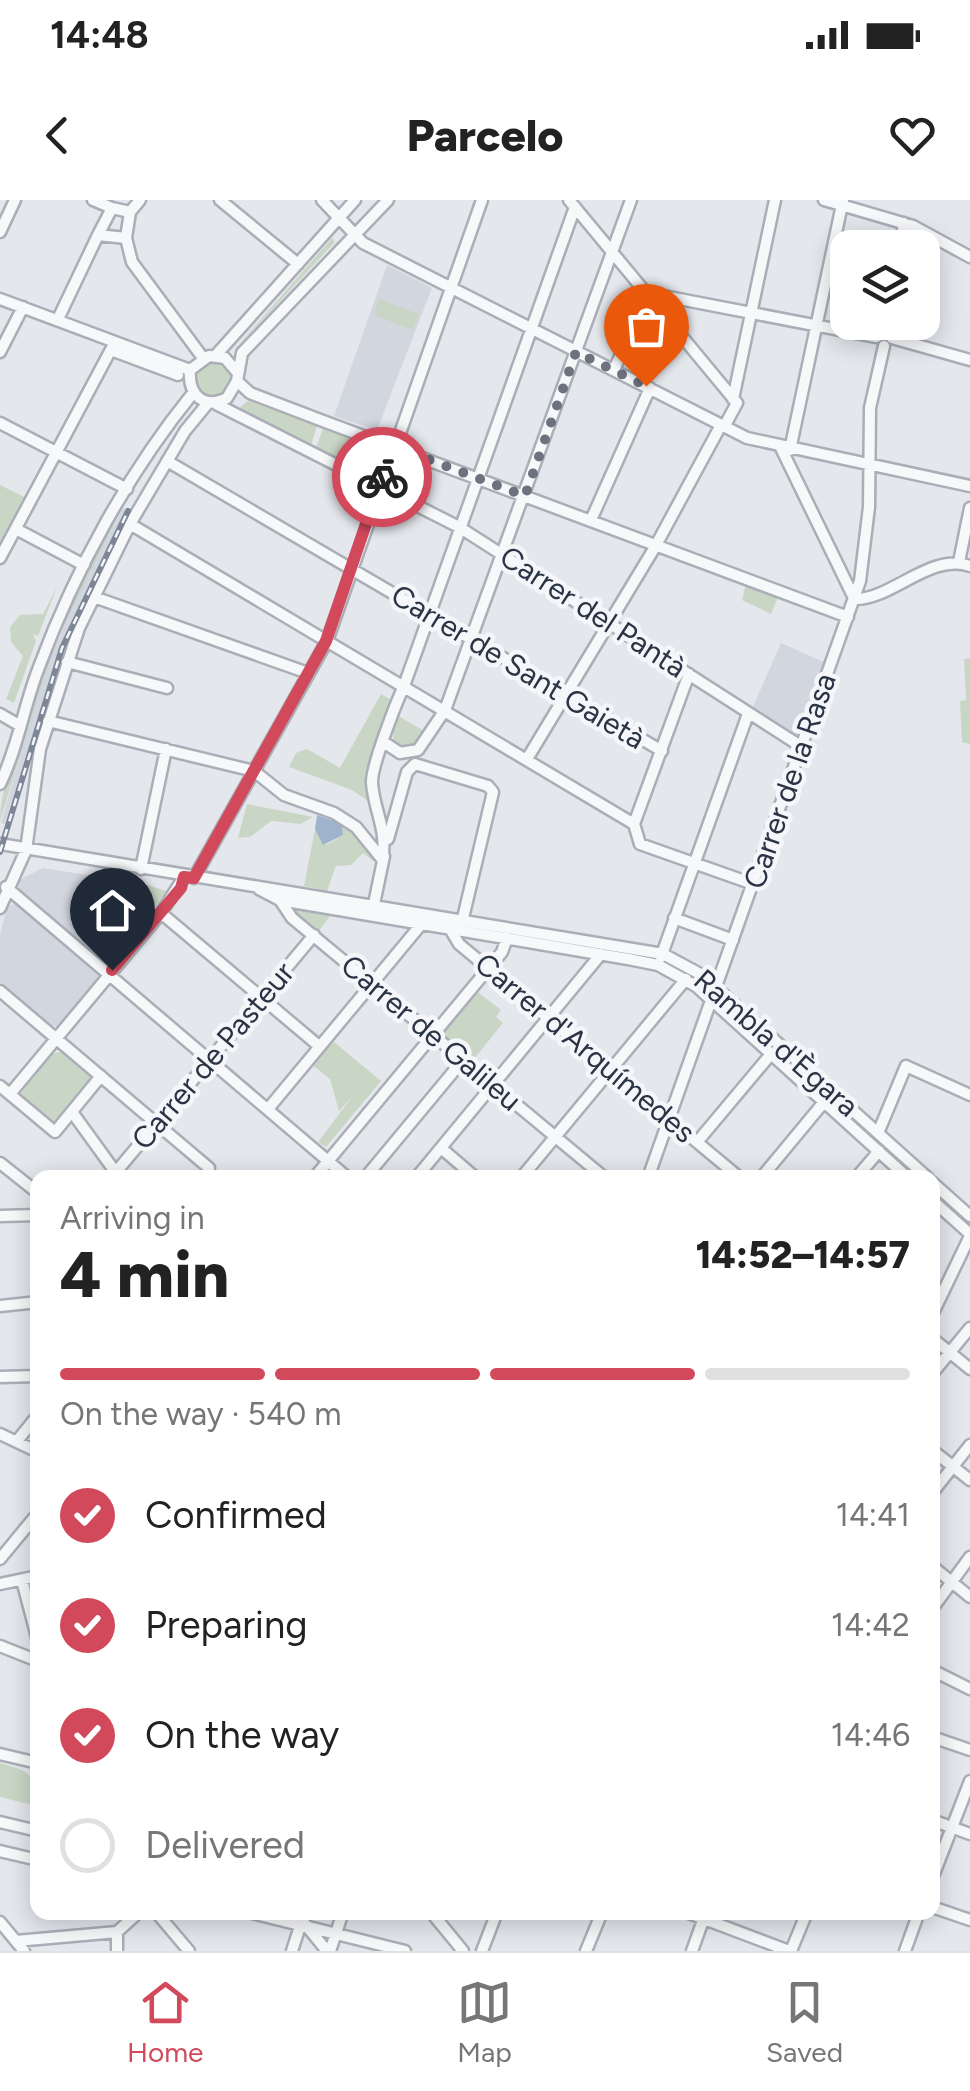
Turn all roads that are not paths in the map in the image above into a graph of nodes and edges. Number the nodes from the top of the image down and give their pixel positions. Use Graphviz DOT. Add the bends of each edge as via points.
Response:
graph roads {
  1 [pos="15,200"];
  2 [pos="93,200"];
  3 [pos="140,200"];
  4 [pos="220,200"];
  5 [pos="322,200"];
  6 [pos="356,200"];
  7 [pos="388,200"];
  8 [pos="482,200"];
  9 [pos="631,200"];
  10 [pos="775,200"];
  11 [pos="824,200"];
  12 [pos="843,202"];
  13 [pos="572,204"];
  14 [pos="112,208"];
  15 [pos="130,212"];
  16 [pos="338,218"];
  17 [pos="904,223"];
  18 [pos="903,230"];
  19 [pos="0,232"];
  20 [pos="353,234"];
  21 [pos="98,235"];
  22 [pos="126,238"];
  23 [pos="612,254"];
  24 [pos="970,257"];
  25 [pos="298,264"];
  26 [pos="450,288"];
  27 [pos="648,293"];
  28 [pos="0,298"];
  29 [pos="23,307"];
  30 [pos="752,312"];
  31 [pos="58,319"];
  32 [pos="818,324"];
  33 [pos="830,326"];
  34 [pos="530,330"];
  35 [pos="883,340"];
  36 [pos="901,340"];
  37 [pos="116,349"];
  38 [pos="0,352"];
  39 [pos="576,352"];
  40 [pos="216,355"];
  41 [pos="202,358"];
  42 [pos="970,360"];
  43 [pos="190,370"];
  44 [pos="614,370"];
  45 [pos="178,375"];
  46 [pos="237,376"];
  47 [pos="650,388"];
  48 [pos="193,393"];
  49 [pos="735,401"];
  50 [pos="212,403"];
  51 [pos="0,423"];
  52 [pos="722,426"];
  53 [pos="393,446"];
  54 [pos="786,449"];
  55 [pos="57,452"];
  56 [pos="168,461"];
  57 [pos="870,464"];
  58 [pos="477,478"];
  59 [pos="380,486"];
  60 [pos="970,486"];
  61 [pos="127,489"];
  62 [pos="525,496"];
  63 [pos="970,508"];
  64 [pos="591,520"];
  65 [pos="130,524"];
  66 [pos="459,527"];
  67 [pos="16,530"];
  68 [pos="656,545"];
  69 [pos="502,554"];
  70 [pos="0,558"];
  71 [pos="962,563"];
  72 [pos="84,565"];
  73 [pos="351,568"];
  74 [pos="94,597"];
  75 [pos="855,599"];
  76 [pos="429,615"];
  77 [pos="848,617"];
  78 [pos="608,623"];
  79 [pos="473,640"];
  80 [pos="326,641"];
  81 [pos="67,662"];
  82 [pos="308,673"];
  83 [pos="689,674"];
  84 [pos="404,686"];
  85 [pos="167,688"];
  86 [pos="566,695"];
  87 [pos="445,710"];
  88 [pos="0,714"];
  89 [pos="748,714"];
  90 [pos="48,721"];
  91 [pos="20,725"];
  92 [pos="385,743"];
  93 [pos="802,747"];
  94 [pos="166,749"];
  95 [pos="662,752"];
  96 [pos="527,759"];
  97 [pos="254,771"];
  98 [pos="0,784"];
  99 [pos="634,824"];
  100 [pos="0,844"];
  101 [pos="26,850"];
  102 [pos="382,860"];
  103 [pos="692,863"];
  104 [pos="141,869"];
  105 [pos="189,878"];
  106 [pos="754,884"];
  107 [pos="6,887"];
  108 [pos="259,890"];
  109 [pos="294,890"];
  110 [pos="280,900"];
  111 [pos="374,904"];
  112 [pos="0,908"];
  113 [pos="161,913"];
  114 [pos="432,914"];
  115 [pos="462,918"];
  116 [pos="674,918"];
  117 [pos="422,924"];
  118 [pos="448,928"];
  119 [pos="314,935"];
  120 [pos="508,938"];
  121 [pos="733,940"];
  122 [pos="600,954"];
  123 [pos="660,959"];
  124 [pos="488,968"];
  125 [pos="109,974"];
  126 [pos="686,978"];
  127 [pos="372,985"];
  128 [pos="717,988"];
  129 [pos="0,991"];
  130 [pos="262,998"];
  131 [pos="712,1001"];
  132 [pos="548,1016"];
  133 [pos="432,1036"];
  134 [pos="57,1038"];
  135 [pos="320,1046"];
  136 [pos="771,1054"];
  137 [pos="210,1060"];
  138 [pos="463,1060"];
  139 [pos="611,1068"];
  140 [pos="101,1076"];
  141 [pos="492,1084"];
  142 [pos="0,1086"];
  143 [pos="10,1094"];
  144 [pos="970,1095"];
  145 [pos="824,1102"];
  146 [pos="268,1110"];
  147 [pos="72,1112"];
  148 [pos="670,1118"];
  149 [pos="157,1123"];
  150 [pos="878,1132"];
  151 [pos="556,1136"];
  152 [pos="698,1141"];
  153 [pos="440,1148"];
  154 [pos="878,1151"];
  155 [pos="328,1160"];
  156 [pos="0,1163"];
  157 [pos="210,1168"];
  158 [pos="113,1170"];
  159 [pos="120,1170"];
  160 [pos="320,1170"];
  161 [pos="339,1170"];
  162 [pos="372,1170"];
  163 [pos="422,1170"];
  164 [pos="466,1170"];
  165 [pos="528,1170"];
  166 [pos="596,1170"];
  167 [pos="651,1170"];
  168 [pos="731,1170"];
  169 [pos="768,1170"];
  170 [pos="863,1170"];
  171 [pos="899,1170"];
  172 [pos="919,1170"];
  173 [pos="30,1187"];
  174 [pos="940,1189"];
  175 [pos="940,1211"];
  176 [pos="30,1214"];
  177 [pos="0,1216"];
  178 [pos="970,1216"];
  179 [pos="970,1235"];
  180 [pos="940,1299"];
  181 [pos="30,1303"];
  182 [pos="0,1306"];
  183 [pos="970,1328"];
  184 [pos="940,1345"];
  185 [pos="950,1353"];
  186 [pos="940,1365"];
  187 [pos="970,1370"];
  188 [pos="30,1376"];
  189 [pos="0,1377"];
  190 [pos="30,1421"];
  191 [pos="5,1439"];
  192 [pos="970,1445"];
  193 [pos="30,1449"];
  194 [pos="940,1456"];
  195 [pos="952,1466"];
  196 [pos="970,1480"];
  197 [pos="940,1482"];
  198 [pos="30,1522"];
  199 [pos="1,1555"];
  200 [pos="970,1557"];
  201 [pos="940,1572"];
  202 [pos="30,1578"];
  203 [pos="22,1580"];
  204 [pos="952,1582"];
  205 [pos="0,1584"];
  206 [pos="940,1598"];
  207 [pos="970,1598"];
  208 [pos="30,1610"];
  209 [pos="0,1646"];
  210 [pos="30,1659"];
  211 [pos="940,1674"];
  212 [pos="970,1689"];
  213 [pos="940,1740"];
  214 [pos="970,1750"];
  215 [pos="0,1754"];
  216 [pos="30,1761"];
  217 [pos="970,1781"];
  218 [pos="0,1822"];
  219 [pos="940,1823"];
  220 [pos="952,1828"];
  221 [pos="30,1829"];
  222 [pos="970,1834"];
  223 [pos="0,1851"];
  224 [pos="30,1858"];
  225 [pos="940,1859"];
  226 [pos="940,1910"];
  227 [pos="133,1920"];
  228 [pos="163,1920"];
  229 [pos="280,1920"];
  230 [pos="300,1920"];
  231 [pos="341,1920"];
  232 [pos="439,1920"];
  233 [pos="494,1920"];
  234 [pos="599,1920"];
  235 [pos="704,1920"];
  236 [pos="715,1920"];
  237 [pos="803,1920"];
  238 [pos="917,1920"];
  239 [pos="970,1920"];
  240 [pos="0,1922"];
  241 [pos="304,1926"];
  242 [pos="338,1934"];
  243 [pos="16,1941"];
  244 [pos="117,1941"];
  245 [pos="24,1951"];
  246 [pos="126,1951"];
  247 [pos="189,1951"];
  248 [pos="292,1951"];
  249 [pos="329,1951"];
  250 [pos="405,1951"];
  251 [pos="464,1951"];
  252 [pos="482,1951"];
  253 [pos="586,1951"];
  254 [pos="692,1951"];
  255 [pos="791,1951"];
  256 [pos="905,1951"];
  1 -- 19 [label="street"];
  2 -- 14 [label="street"];
  3 -- 15 [label="street"];
  4 -- 25 [label="street"];
  5 -- 16 [label="street"];
  6 -- 16 [label="street"];
  7 -- 20 [label="street"];
  8 -- 26 [label="street"];
  9 -- 23 [label="street"];
  10 -- 30 [label="street"];
  11 -- 12 [label="street"];
  12 -- 17 [label="street"];
  12 -- 32 [label="street"];
  13 -- 23 [label="street"];
  13 -- 34 [label="street"];
  14 -- 15 [label="street"];
  14 -- 21 [label="street"];
  15 -- 22 [label="street"];
  16 -- 20 [label="street"];
  16 -- 25 [label="street"];
  17 -- 18 [label="street"];
  17 -- 24 [label="street"];
  20 -- 26 [label="street"];
  20 -- 46 [label="street" via="242,353"];
  21 -- 22 [label="street"];
  21 -- 31 [label="street"];
  22 -- 41 [label="street" via="132,262"];
  23 -- 27 [label="street"];
  23 -- 39 [label="street"];
  25 -- 40 [label="street"];
  26 -- 34 [label="street"];
  26 -- 53 [label="street"];
  27 -- 30 [label="street"];
  27 -- 44 [label="street"];
  27 -- 49 [label="street"];
  28 -- 29 [label="street"];
  29 -- 31 [label="street"];
  29 -- 38 [label="street"];
  30 -- 32 [label="street"];
  30 -- 49 [label="street"];
  31 -- 37 [label="street"];
  32 -- 33 [label="street"];
  32 -- 54 [label="street"];
  34 -- 39 [label="street"];
  34 -- 58 [label="street"];
  35 -- 57 [label="street, Carrer de la Rasa" via="870,408"];
  36 -- 42 [label="street"];
  37 -- 43 [label="street"];
  37 -- 45 [label="street"];
  37 -- 55 [label="street"];
  39 -- 44 [label="street"];
  39 -- 62 [label="street"];
  40 -- 41 [label="street"];
  40 -- 46 [label="street"];
  41 -- 43 [label="street"];
  43 -- 48 [label="street"];
  44 -- 47 [label="street"];
  46 -- 50 [label="street" via="227,398"];
  46 -- 53 [label="street" via="250,393"];
  47 -- 52 [label="street"];
  47 -- 64 [label="street"];
  48 -- 50 [label="street"];
  48 -- 61 [label="street"];
  49 -- 52 [label="street"];
  50 -- 56 [label="street" via="198,410"];
  50 -- 59 [label="street, Carrer del Pantà"];
  51 -- 55 [label="street"];
  52 -- 54 [label="street"];
  52 -- 68 [label="street"];
  53 -- 58 [label="street"];
  53 -- 59 [label="street"];
  54 -- 57 [label="street"];
  54 -- 75 [label="street"];
  55 -- 61 [label="street"];
  55 -- 67 [label="street"];
  56 -- 65 [label="street"];
  56 -- 73 [label="street, Carrer de Sant Gaietà"];
  57 -- 60 [label="street"];
  57 -- 75 [label="street, Carrer de la Rasa"];
  58 -- 62 [label="street"];
  58 -- 66 [label="street"];
  59 -- 66 [label="street, Carrer del Pantà"];
  59 -- 73 [label="street"];
  61 -- 72 [label="street"];
  62 -- 64 [label="street"];
  62 -- 69 [label="street"];
  63 -- 71 [label="street"];
  64 -- 68 [label="street"];
  65 -- 74 [label="street"];
  65 -- 80 [label="street"];
  66 -- 69 [label="street, Carrer del Pantà"];
  66 -- 76 [label="street"];
  67 -- 70 [label="street"];
  67 -- 72 [label="street"];
  68 -- 77 [label="street"];
  68 -- 78 [label="street"];
  69 -- 78 [label="street, Carrer del Pantà"];
  69 -- 79 [label="street"];
  71 -- 75 [label="street" via="914,572 880,594"];
  72 -- 91 [label="street"];
  73 -- 76 [label="street, Carrer de Sant Gaietà"];
  73 -- 80 [label="street"];
  74 -- 81 [label="street"];
  74 -- 82 [label="street"];
  75 -- 77 [label="street, Carrer de la Rasa"];
  76 -- 79 [label="street, Carrer de Sant Gaietà"];
  76 -- 84 [label="street"];
  77 -- 93 [label="street, Carrer de la Rasa"];
  78 -- 83 [label="street, Carrer del Pantà"];
  78 -- 86 [label="street"];
  79 -- 86 [label="street, Carrer de Sant Gaietà"];
  79 -- 87 [label="street"];
  80 -- 82 [label="street"];
  80 -- 84 [label="street"];
  81 -- 85 [label="street"];
  81 -- 90 [label="street"];
  82 -- 97 [label="street"];
  83 -- 89 [label="street, Carrer del Pantà"];
  83 -- 95 [label="street"];
  84 -- 87 [label="street"];
  84 -- 92 [label="street"];
  86 -- 95 [label="street, Carrer de Sant Gaietà"];
  86 -- 96 [label="street"];
  87 -- 92 [label="street" via="418,750 400,753"];
  87 -- 96 [label="street"];
  88 -- 91 [label="street"];
  89 -- 93 [label="street, Carrer del Pantà"];
  89 -- 103 [label="street"];
  90 -- 94 [label="street"];
  90 -- 101 [label="street"];
  91 -- 98 [label="street"];
  92 -- 102 [label="street" via="372,781 386,840"];
  93 -- 106 [label="street, Carrer de la Rasa"];
  94 -- 97 [label="street"];
  94 -- 104 [label="street"];
  95 -- 99 [label="street"];
  96 -- 99 [label="street"];
  97 -- 102 [label="street" via="284,795 356,827"];
  97 -- 105 [label="street"];
  99 -- 103 [label="street" via="640,844"];
  100 -- 101 [label="street, Rambla d'Ègara"];
  101 -- 104 [label="street, Rambla d'Ègara"];
  101 -- 107 [label="street"];
  102 -- 111 [label="street"];
  102 -- 115 [label="street" via="407,772 419,763 492,789"];
  103 -- 106 [label="street"];
  103 -- 116 [label="street"];
  104 -- 105 [label="street, Rambla d'Ègara"];
  105 -- 108 [label="street, Rambla d'Ègara"];
  105 -- 113 [label="street"];
  106 -- 121 [label="street, Carrer de la Rasa"];
  107 -- 112 [label="street"];
  107 -- 125 [label="street"];
  108 -- 109 [label="street, Rambla d'Ègara"];
  108 -- 110 [label="street, Carrer de Galileu"];
  109 -- 110 [label="street"];
  109 -- 111 [label="street, Rambla d'Ègara"];
  110 -- 117 [label="street, Rambla d'Ègara"];
  110 -- 119 [label="street, Carrer de Galileu"];
  111 -- 114 [label="street, Rambla d'Ègara"];
  113 -- 125 [label="street"];
  113 -- 130 [label="street"];
  114 -- 115 [label="street, Rambla d'Ègara"];
  114 -- 117 [label="street"];
  114 -- 118 [label="street, Carrer d'Arquímedes"];
  115 -- 123 [label="street, Rambla d'Ègara"];
  116 -- 121 [label="street"];
  116 -- 123 [label="street"];
  117 -- 118 [label="street, Rambla d'Ègara"];
  117 -- 127 [label="street"];
  118 -- 120 [label="street, Rambla d'Ègara"];
  118 -- 124 [label="street, Carrer d'Arquímedes"];
  119 -- 127 [label="street, Carrer de Galileu"];
  119 -- 130 [label="street, Carrer de Pasteur"];
  120 -- 122 [label="street, Rambla d'Ègara"];
  120 -- 124 [label="street"];
  121 -- 128 [label="street, Carrer de la Rasa"];
  122 -- 123 [label="street, Rambla d'Ègara"];
  122 -- 132 [label="street"];
  123 -- 126 [label="street, Rambla d'Ègara"];
  123 -- 128 [label="street, Rambla d'Ègara" via="684,962"];
  124 -- 132 [label="street, Carrer d'Arquímedes"];
  124 -- 133 [label="street"];
  125 -- 134 [label="street"];
  125 -- 137 [label="street"];
  126 -- 131 [label="street, Rambla d'Ègara"];
  126 -- 139 [label="street"];
  127 -- 133 [label="street, Carrer de Galileu"];
  127 -- 135 [label="street"];
  128 -- 131 [label="street"];
  128 -- 150 [label="street, Rambla d'Ègara"];
  129 -- 134 [label="street"];
  130 -- 135 [label="street"];
  130 -- 137 [label="street, Carrer de Pasteur"];
  131 -- 136 [label="street, Rambla d'Ègara"];
  131 -- 148 [label="street"];
  132 -- 139 [label="street, Carrer d'Arquímedes"];
  132 -- 141 [label="street"];
  133 -- 138 [label="street, Carrer de Galileu"];
  133 -- 155 [label="street"];
  134 -- 140 [label="street"];
  134 -- 143 [label="street"];
  135 -- 146 [label="street"];
  136 -- 145 [label="street, Rambla d'Ègara"];
  136 -- 152 [label="street"];
  137 -- 146 [label="street"];
  137 -- 149 [label="street, Carrer de Pasteur"];
  138 -- 141 [label="street, Carrer de Galileu"];
  138 -- 162 [label="street"];
  139 -- 148 [label="street, Carrer d'Arquímedes"];
  139 -- 151 [label="street"];
  140 -- 147 [label="street"];
  140 -- 149 [label="street"];
  141 -- 151 [label="street, Carrer de Galileu"];
  141 -- 153 [label="street"];
  142 -- 143 [label="street"];
  143 -- 147 [label="street" via="55,1132"];
  144 -- 150 [label="street" via="906,1066"];
  145 -- 154 [label="street, Rambla d'Ègara"];
  145 -- 169 [label="street"];
  146 -- 155 [label="street"];
  147 -- 158 [label="street"];
  148 -- 152 [label="street, Carrer d'Arquímedes"];
  148 -- 167 [label="street"];
  149 -- 157 [label="street"];
  149 -- 159 [label="street, Carrer de Pasteur"];
  150 -- 172 [label="street, Rambla d'Ègara"];
  151 -- 165 [label="street"];
  151 -- 166 [label="street, Carrer de Galileu"];
  152 -- 168 [label="street, Carrer d'Arquímedes"];
  153 -- 163 [label="street"];
  153 -- 164 [label="street"];
  154 -- 170 [label="street"];
  154 -- 171 [label="street, Rambla d'Ègara"];
  155 -- 160 [label="street"];
  155 -- 161 [label="street"];
  156 -- 173 [label="street"];
  174 -- 178 [label="street, Rambla d'Ègara"];
  175 -- 179 [label="street"];
  176 -- 177 [label="street"];
  179 -- 180 [label="street"];
  181 -- 182 [label="street"];
  183 -- 185 [label="street"];
  184 -- 185 [label="street"];
  185 -- 186 [label="street"];
  185 -- 187 [label="street"];
  188 -- 189 [label="street"];
  190 -- 191 [label="street"];
  191 -- 193 [label="street"];
  192 -- 195 [label="street"];
  194 -- 195 [label="street"];
  195 -- 196 [label="street"];
  195 -- 197 [label="street"];
  198 -- 199 [label="street"];
  200 -- 204 [label="street"];
  201 -- 204 [label="street"];
  202 -- 203 [label="street"];
  203 -- 205 [label="street"];
  203 -- 208 [label="street"];
  204 -- 206 [label="street"];
  204 -- 207 [label="street"];
  209 -- 210 [label="street"];
  211 -- 212 [label="street"];
  213 -- 214 [label="street"];
  215 -- 216 [label="street"];
  217 -- 220 [label="street"];
  218 -- 221 [label="street"];
  219 -- 220 [label="street"];
  220 -- 222 [label="street"];
  220 -- 225 [label="street"];
  223 -- 224 [label="street"];
  226 -- 239 [label="street"];
  227 -- 244 [label="street"];
  228 -- 247 [label="street"];
  229 -- 241 [label="street"];
  230 -- 241 [label="street"];
  231 -- 242 [label="street"];
  232 -- 251 [label="street"];
  233 -- 252 [label="street"];
  234 -- 253 [label="street"];
  235 -- 254 [label="street"];
  236 -- 255 [label="street"];
  237 -- 255 [label="street"];
  238 -- 256 [label="street"];
  240 -- 243 [label="street"];
  241 -- 242 [label="street"];
  241 -- 248 [label="street"];
  241 -- 249 [label="street"];
  242 -- 249 [label="street"];
  242 -- 250 [label="street"];
  243 -- 244 [label="street"];
  243 -- 245 [label="street"];
  244 -- 246 [label="street"];
}
